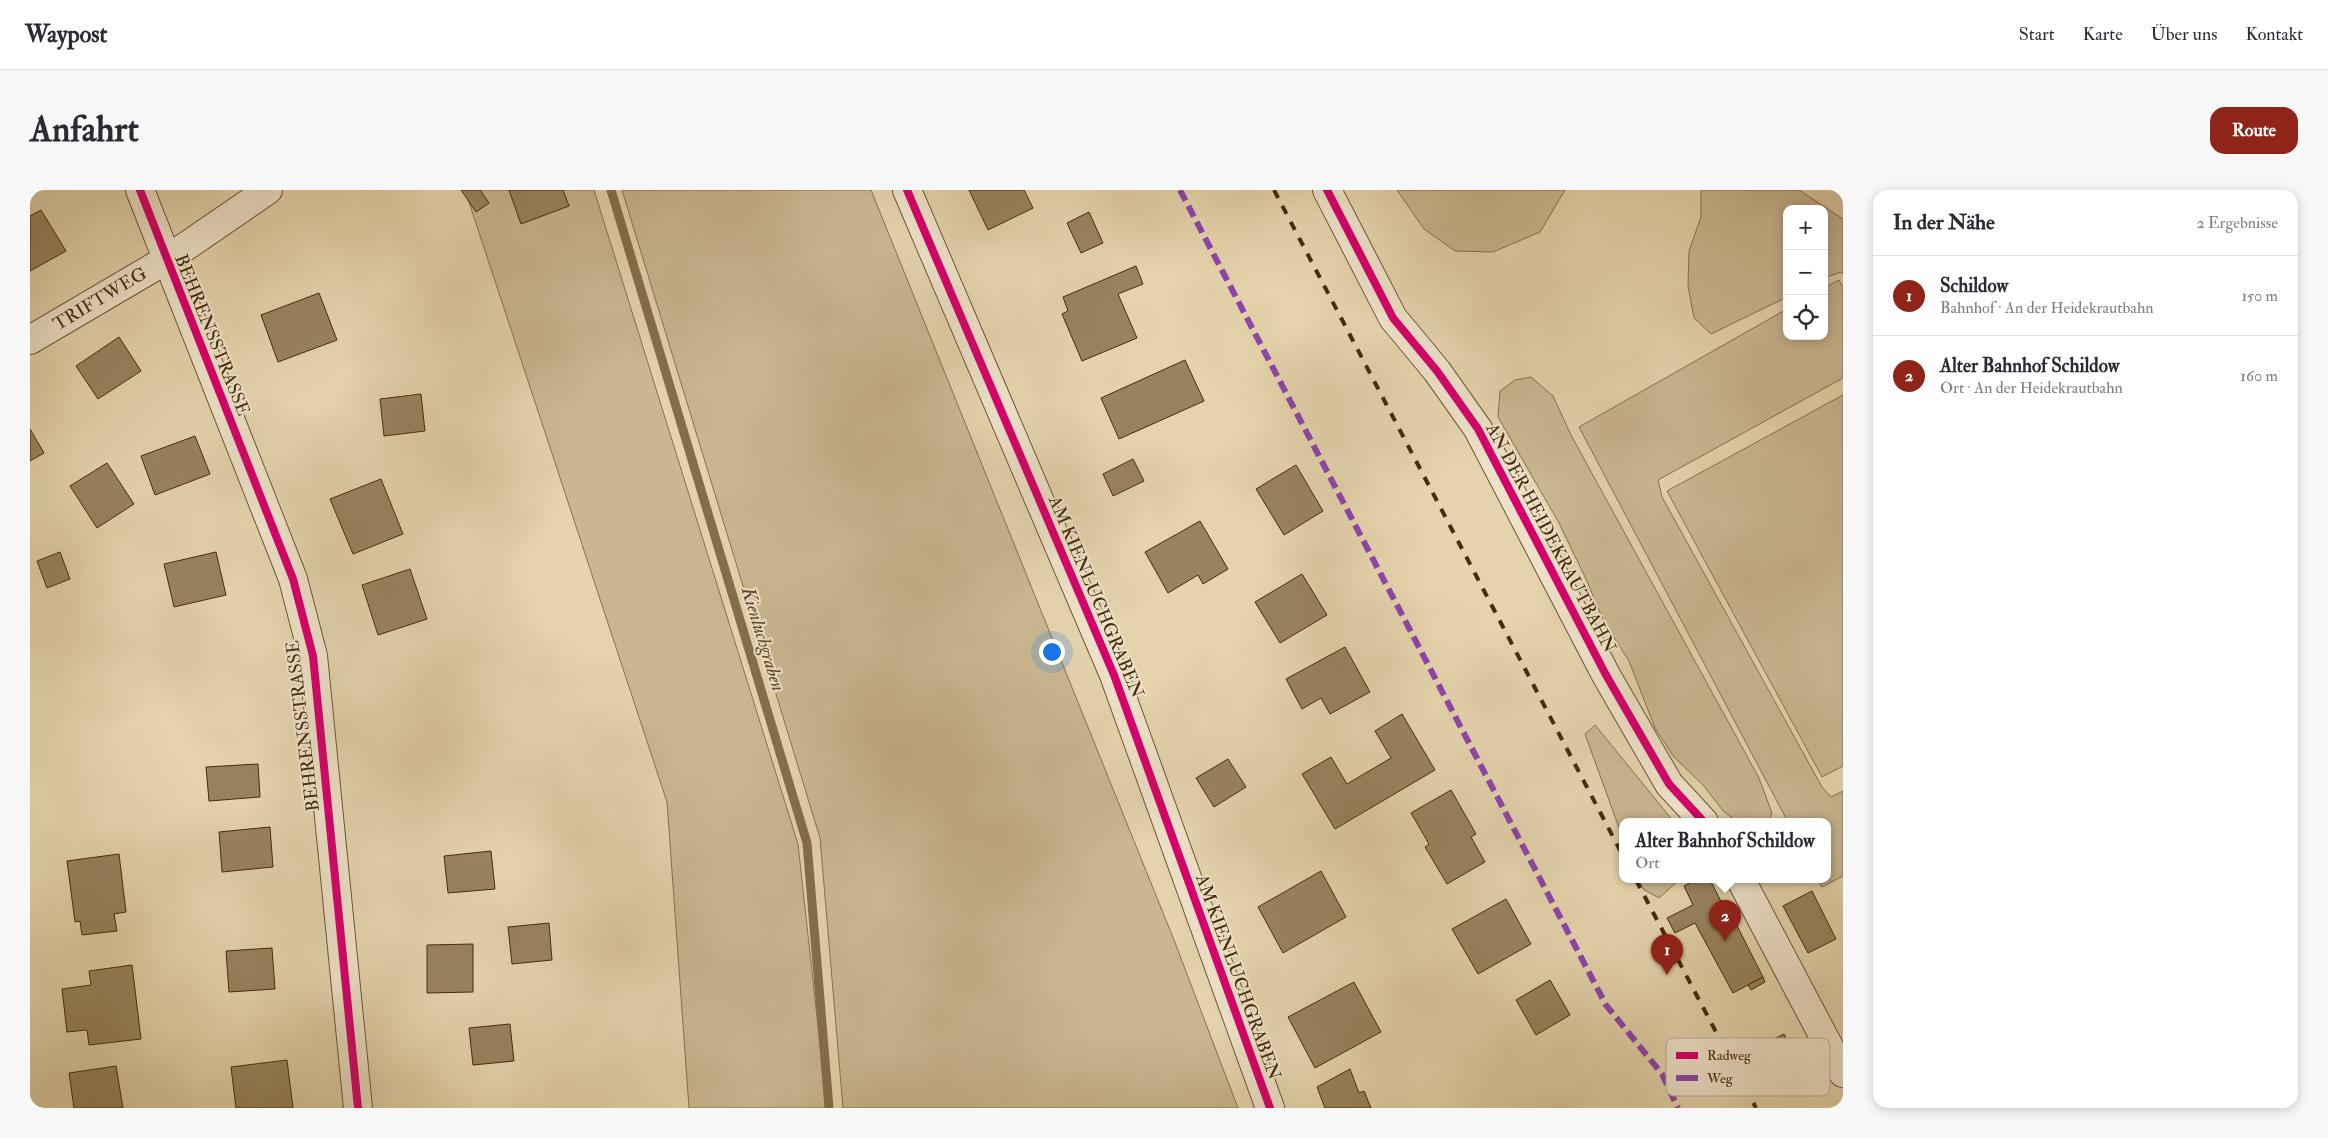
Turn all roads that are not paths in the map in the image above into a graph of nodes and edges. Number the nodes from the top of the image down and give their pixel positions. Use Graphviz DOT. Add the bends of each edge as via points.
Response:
graph roads {
  1 [pos="140,190"];
  2 [pos="268,190"];
  3 [pos="906,190"];
  4 [pos="1327,190"];
  5 [pos="166,260"];
  6 [pos="30,340"];
  7 [pos="1700,818"];
  8 [pos="1743,883"];
  9 [pos="1825,1038"];
  10 [pos="1830,1048"];
  11 [pos="1843,1073"];
  12 [pos="358,1108"];
  13 [pos="1270,1108"];
  1 -- 5 [label="street, BEHRENSSTRASSE"];
  2 -- 5 [label="street, TRIFTWEG"];
  3 -- 13 [label="street, AM KIENLUCHGRABEN" via="1114,675"];
  4 -- 7 [label="street, AN DER HEIDEKRAUTBAHN" via="1393,318 1437,371 1478,429 1606,675 1669,784"];
  5 -- 6 [label="street, TRIFTWEG"];
  5 -- 12 [label="street, BEHRENSSTRASSE" via="293,578 313,656"];
  8 -- 9 [label="street"];
  10 -- 11 [label="street"];
}
